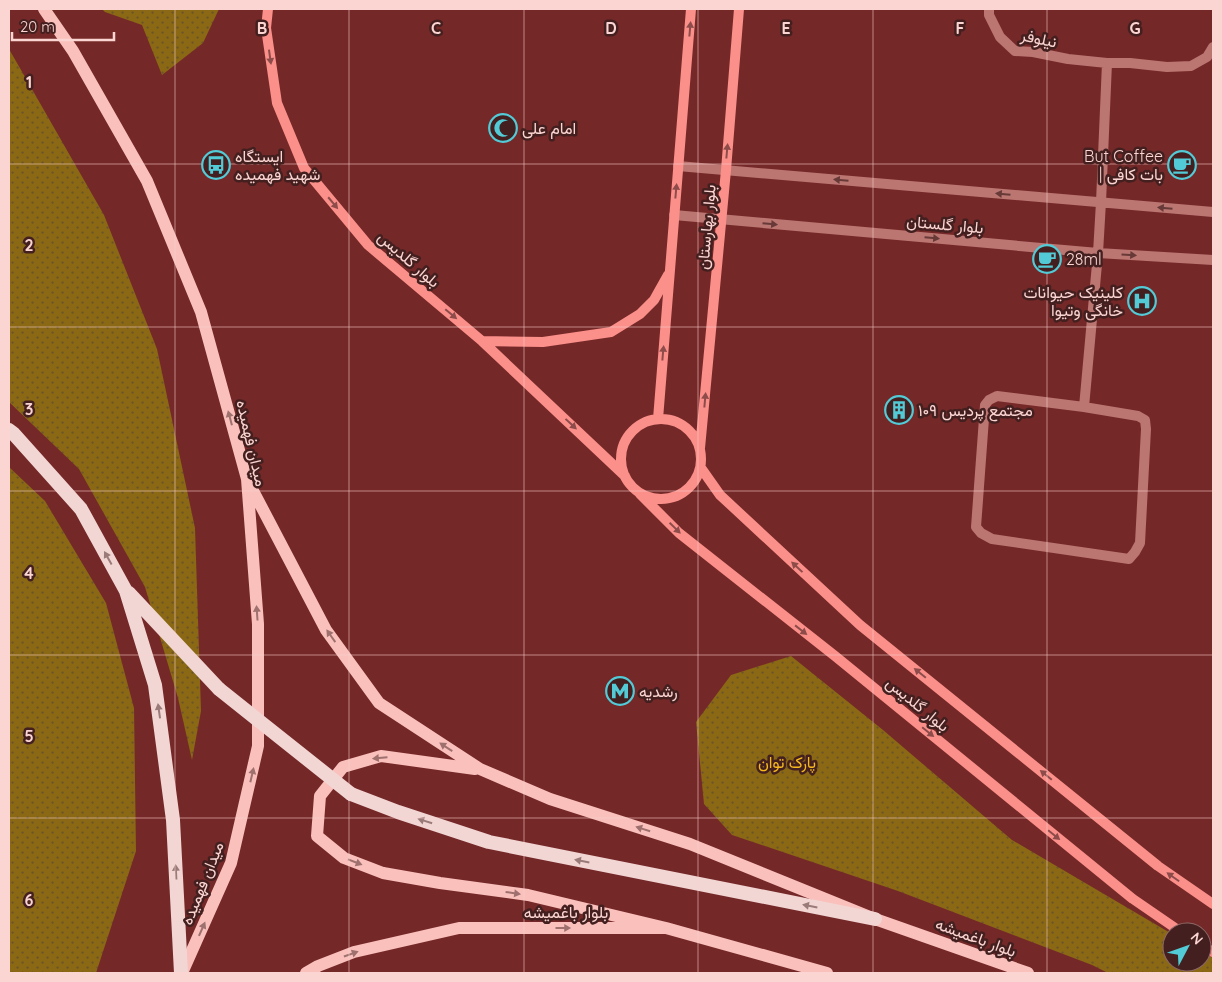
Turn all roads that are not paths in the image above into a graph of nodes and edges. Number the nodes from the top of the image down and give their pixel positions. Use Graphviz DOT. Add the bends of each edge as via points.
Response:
graph roads {
  1 [pos="44,9"];
  2 [pos="263,9"];
  3 [pos="268,9"];
  4 [pos="691,9"];
  5 [pos="739,9"];
  6 [pos="990,9"];
  7 [pos="266,28"];
  8 [pos="1213,47"];
  9 [pos="1107,63"];
  10 [pos="678,166"];
  11 [pos="726,170"];
  12 [pos="1101,202"];
  13 [pos="1213,212"];
  14 [pos="674,215"];
  15 [pos="721,219"];
  16 [pos="1098,253"];
  17 [pos="1213,260"];
  18 [pos="669,273"];
  19 [pos="482,341"];
  20 [pos="1084,408"];
  21 [pos="658,419"];
  22 [pos="9,430"];
  23 [pos="700,448"];
  24 [pos="701,468"];
  25 [pos="625,476"];
  26 [pos="247,479"];
  27 [pos="640,494"];
  28 [pos="126,591"];
  29 [pos="480,770"];
  30 [pos="1213,904"];
  31 [pos="875,919"];
  32 [pos="1166,922"];
  33 [pos="666,928"];
  34 [pos="181,973"];
  35 [pos="306,973"];
  36 [pos="827,973"];
  37 [pos="1028,973"];
  26 -- 1 [label="main road, میدان فهمیده, one-way" via="201,312 147,181 73,51"];
  2 -- 7 [label="main road"];
  3 -- 7 [label="main road, بلوار گلدیس"];
  10 -- 4 [label="main road, بلوار بهارستان, one-way"];
  11 -- 5 [label="main road, بلوار بهارستان, one-way"];
  6 -- 9 [label="street, نیلوفر" via="989,15 1000,37 1015,51"];
  7 -- 19 [label="main road, بلوار گلدیس, one-way" via="277,103 304,168 368,244"];
  8 -- 9 [label="street, نیلوفر" via="1207,57 1191,66"];
  9 -- 12 [label="street"];
  10 -- 11 [label="street"];
  14 -- 10 [label="main road, بلوار بهارستان, one-way"];
  12 -- 11 [label="street, one-way"];
  11 -- 15 [label="main road, بلوار بهارستان"];
  13 -- 12 [label="street, one-way"];
  12 -- 16 [label="street"];
  14 -- 15 [label="street, بلوار گلستان"];
  14 -- 18 [label="main road, بلوار بهارستان"];
  15 -- 16 [label="street, بلوار گلستان, one-way"];
  23 -- 15 [label="main road, بلوار بهارستان, one-way"];
  16 -- 17 [label="street, بلوار گلستان, one-way"];
  16 -- 20 [label="street"];
  18 -- 19 [label="main road" via="654,300 640,314 611,332 543,342"];
  21 -- 18 [label="main road, بلوار بهارستان, one-way"];
  19 -- 25 [label="main road, بلوار گلدیس, one-way"];
  20 -- 20 [label="street" via="997,396 989,400 985,405 976,526 981,533 992,539 1129,559 1135,552 1140,543 1145,420 1138,416"];
  21 -- 23 [label="main road" via="669,419 689,429"];
  21 -- 25 [label="main road" via="640,425 626,439 621,457"];
  28 -- 22 [label="highway, one-way" via="81,509"];
  23 -- 24 [label="main road"];
  24 -- 27 [label="main road" via="691,487 682,494 661,500"];
  30 -- 24 [label="main road, بلوار گلدیس, one-way" via="1158,866 860,625 720,495"];
  25 -- 27 [label="main road"];
  29 -- 26 [label="main road, one-way" via="379,703 326,630"];
  34 -- 26 [label="main road, میدان فهمیده, one-way" via="231,863 258,746 258,624"];
  27 -- 32 [label="main road, بلوار گلدیس, one-way" via="678,533 835,656 1133,899"];
  31 -- 28 [label="highway, one-way, bridge" via="489,842 351,794 220,689"];
  34 -- 28 [label="highway, one-way" via="174,820 155,684"];
  31 -- 29 [label="main road, بلوار باغمیشه, one-way" via="690,844 550,799"];
  29 -- 33 [label="main road, one-way" via="381,756 343,767 320,796 317,836 344,858 383,873 528,896"];
  31 -- 37 [label="main road, بلوار باغمیشه"];
  35 -- 33 [label="main road, بلوار باغمیشه, one-way" via="354,952 459,928"];
  33 -- 36 [label="main road, بلوار باغمیشه"];
}
